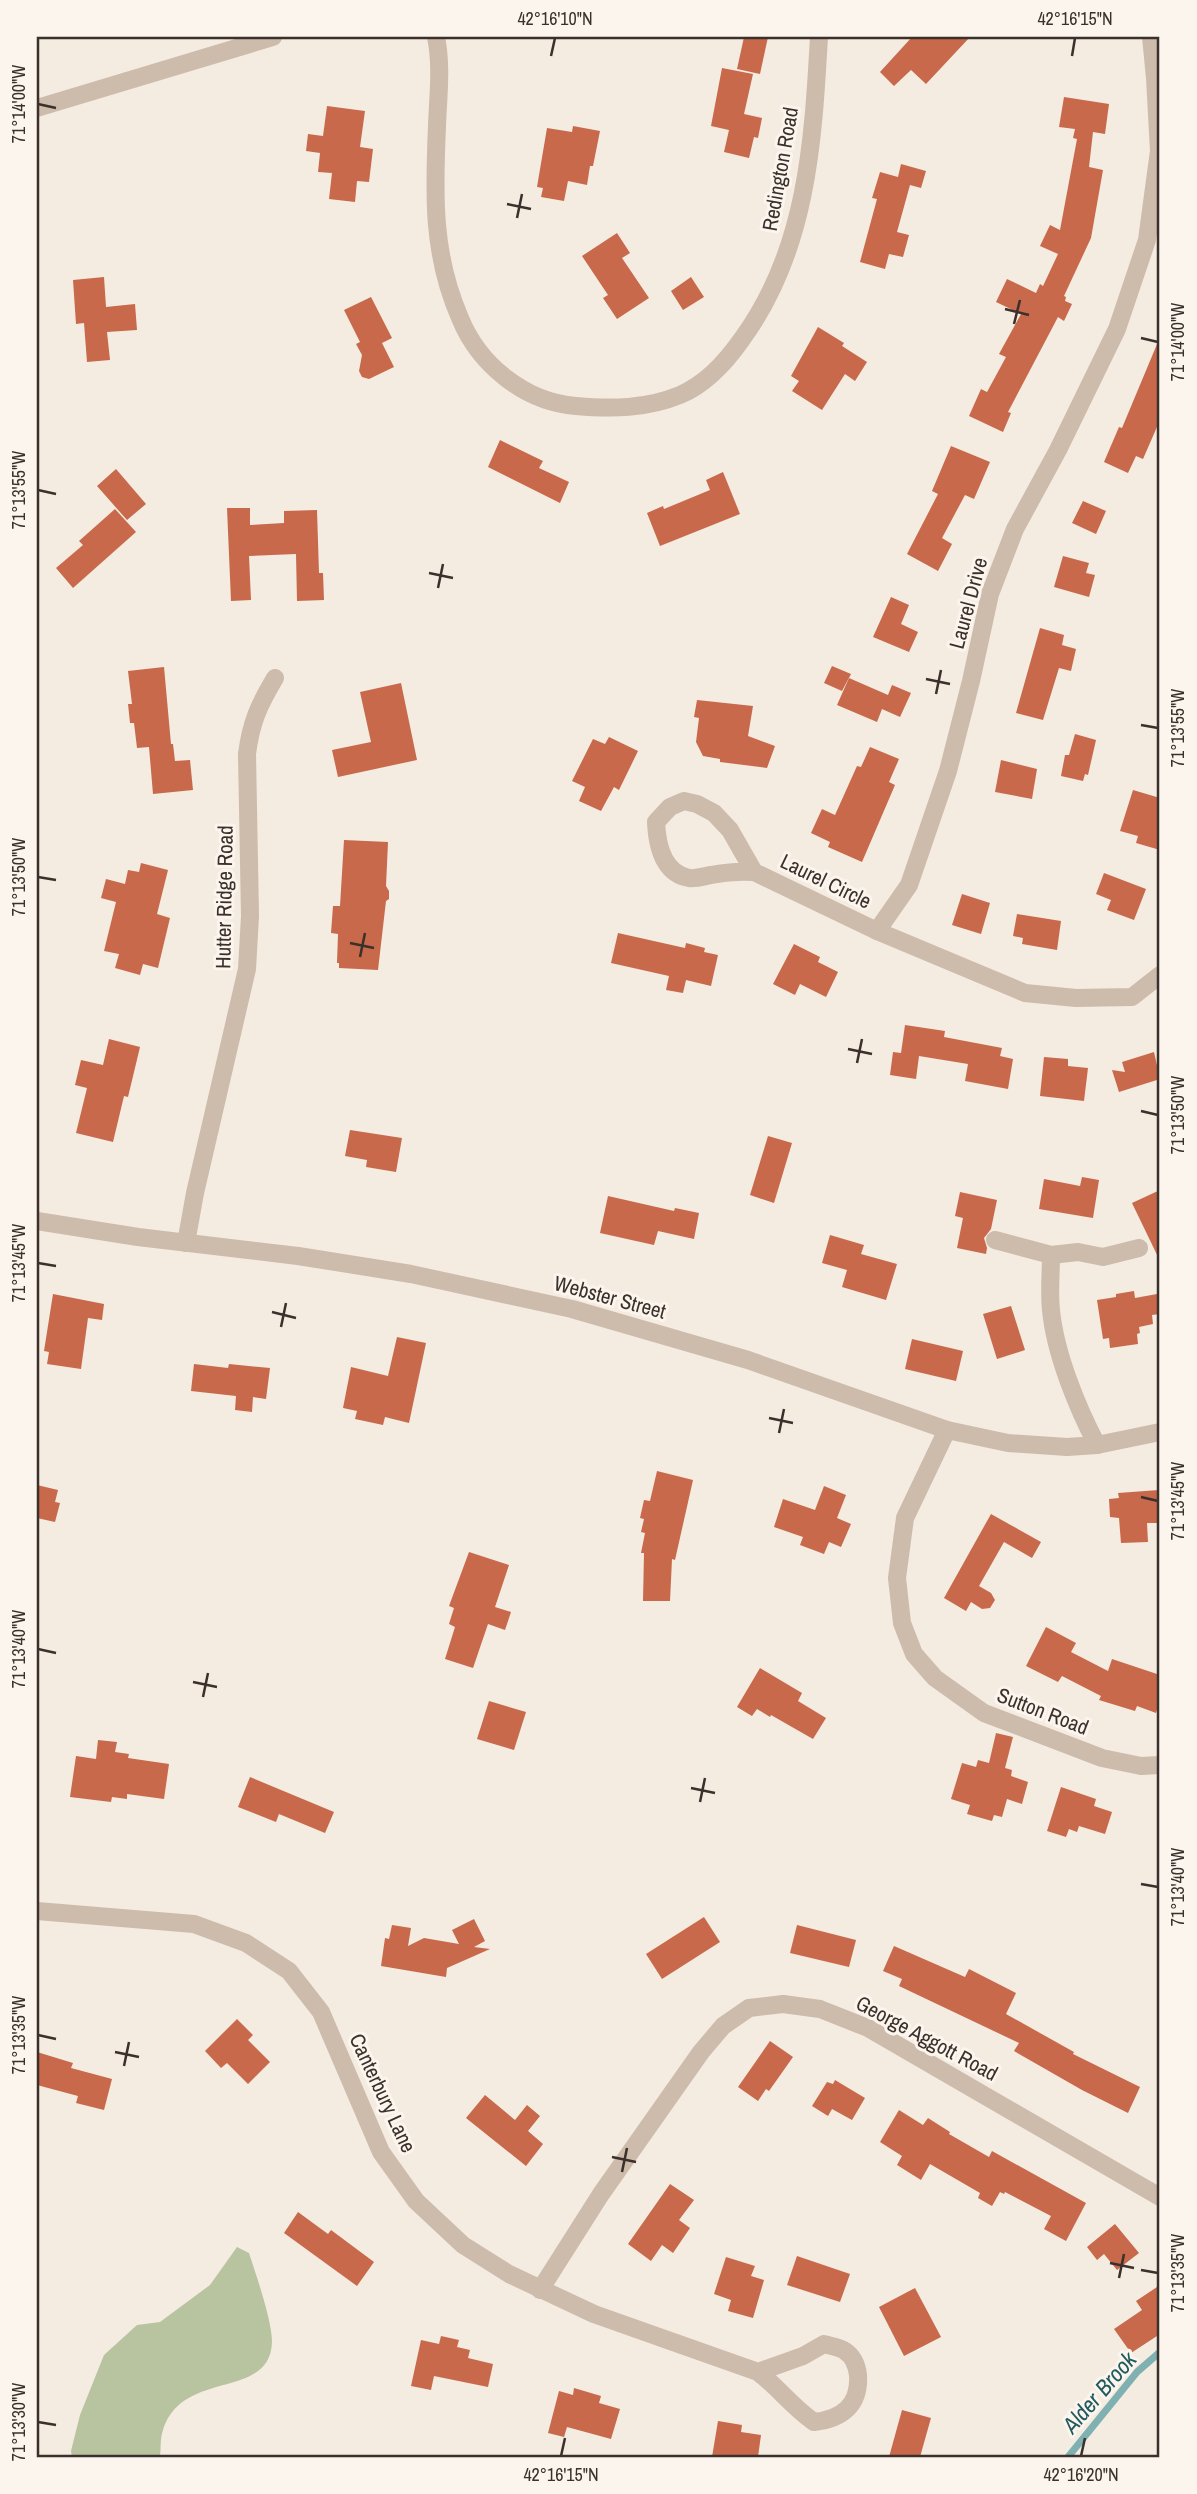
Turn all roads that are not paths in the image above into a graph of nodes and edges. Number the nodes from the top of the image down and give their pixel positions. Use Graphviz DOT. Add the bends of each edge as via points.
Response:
graph roads {
  1 [pos="272,37"];
  2 [pos="436,37"];
  3 [pos="819,37"];
  4 [pos="1150,37"];
  5 [pos="37,108"];
  6 [pos="275,678"];
  7 [pos="754,872"];
  8 [pos="877,931"];
  9 [pos="1160,975"];
  10 [pos="37,1221"];
  11 [pos="995,1240"];
  12 [pos="186,1243"];
  13 [pos="1139,1248"];
  14 [pos="1051,1255"];
  15 [pos="947,1430"];
  16 [pos="1160,1432"];
  17 [pos="1097,1445"];
  18 [pos="1160,1765"];
  19 [pos="37,1911"];
  20 [pos="1160,2197"];
  21 [pos="540,2290"];
  22 [pos="758,2372"];
  1 -- 5 [label="street"];
  2 -- 3 [label="street, Redington Road" via="439,78 434,187 439,256 460,320 485,361 524,391 558,404 602,408 628,408 681,395 709,377 752,325 794,236 808,164"];
  4 -- 8 [label="street, Laurel Drive" via="1158,151 1147,240 1117,329 1014,529 990,594 948,771 909,885"];
  6 -- 12 [label="street, Hutter Ridge Road" via="256,710 247,754 247,970"];
  7 -- 7 [label="street, Laurel Circle" via="690,878 677,872 663,861 656,822 684,800 697,804 730,830"];
  7 -- 8 [label="street, Laurel Circle"];
  8 -- 9 [label="street" via="1024,993 1076,999 1132,997"];
  10 -- 12 [label="street, Webster Street"];
  11 -- 14 [label="street"];
  12 -- 15 [label="street, Webster Street" via="411,1274 572,1308 748,1360"];
  13 -- 14 [label="street" via="1103,1257 1078,1252"];
  14 -- 17 [label="street" via="1051,1310 1063,1360"];
  15 -- 17 [label="street, Webster Street" via="1008,1443"];
  15 -- 18 [label="street, Sutton Road" via="905,1518 897,1578 902,1623 914,1654 935,1678 984,1713 1102,1758"];
  16 -- 17 [label="street, Webster Street"];
  19 -- 21 [label="street, Canterbury Lane" via="194,1923 246,1943 289,1971 321,2012 381,2152 416,2202 463,2245"];
  20 -- 21 [label="street, George Aggott Road" via="868,2028 820,2009 783,2004 749,2008 723,2026 701,2052"];
  21 -- 22 [label="street, Canterbury Lane"];
  22 -- 22 [label="street, Canterbury Lane" via="814,2422 831,2420 852,2405 859,2388 857,2365 845,2351 824,2344"];
}
